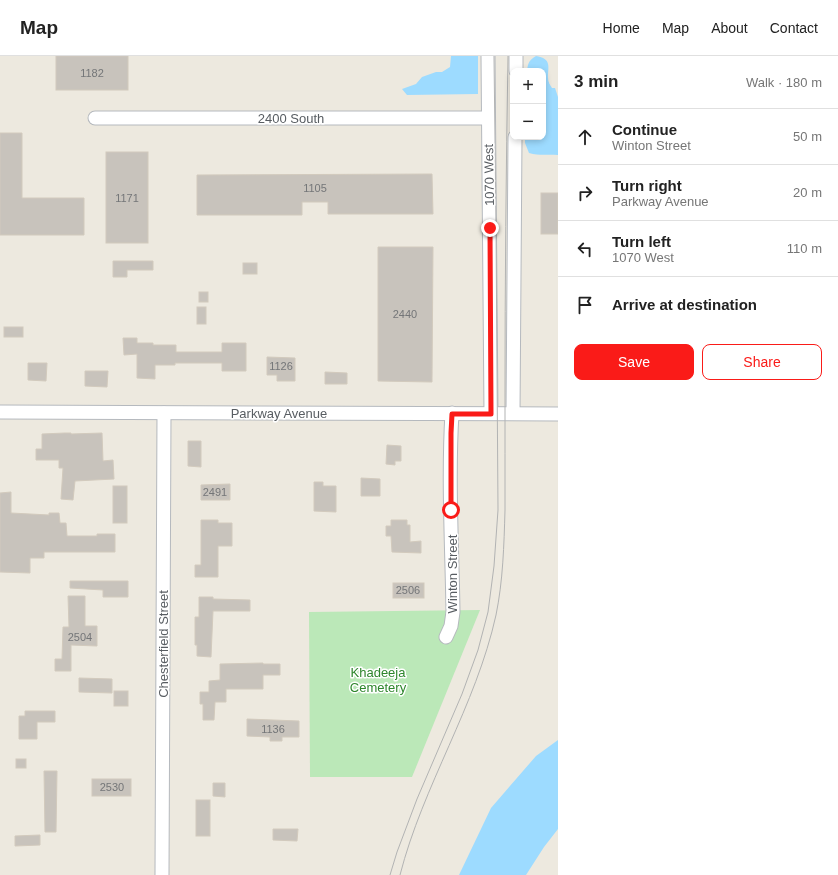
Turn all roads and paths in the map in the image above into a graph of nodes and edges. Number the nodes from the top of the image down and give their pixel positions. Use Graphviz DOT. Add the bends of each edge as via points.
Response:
graph roads {
  1 [pos="488,56"];
  2 [pos="516,56"];
  3 [pos="516,68"];
  4 [pos="95,118"];
  5 [pos="488,118"];
  6 [pos="515,140"];
  7 [pos="0,412"];
  8 [pos="164,413"];
  9 [pos="452,414"];
  10 [pos="491,414"];
  11 [pos="513,414"];
  12 [pos="558,414"];
  13 [pos="446,637"];
  14 [pos="162,875"];
  1 -- 5 [label="street, 1070 West"];
  2 -- 3 [label="street"];
  4 -- 5 [label="street, 2400 South"];
  5 -- 10 [label="street, 1070 West"];
  6 -- 11 [label="street, 1070 West"];
  7 -- 8 [label="street, Parkway Avenue"];
  8 -- 9 [label="street, Parkway Avenue"];
  8 -- 14 [label="street, Chesterfield Street"];
  9 -- 10 [label="street, Parkway Avenue"];
  9 -- 13 [label="street, Winton Street" via="453,612"];
  10 -- 11 [label="street, Parkway Avenue"];
  11 -- 12 [label="street, Parkway Avenue"];
}
